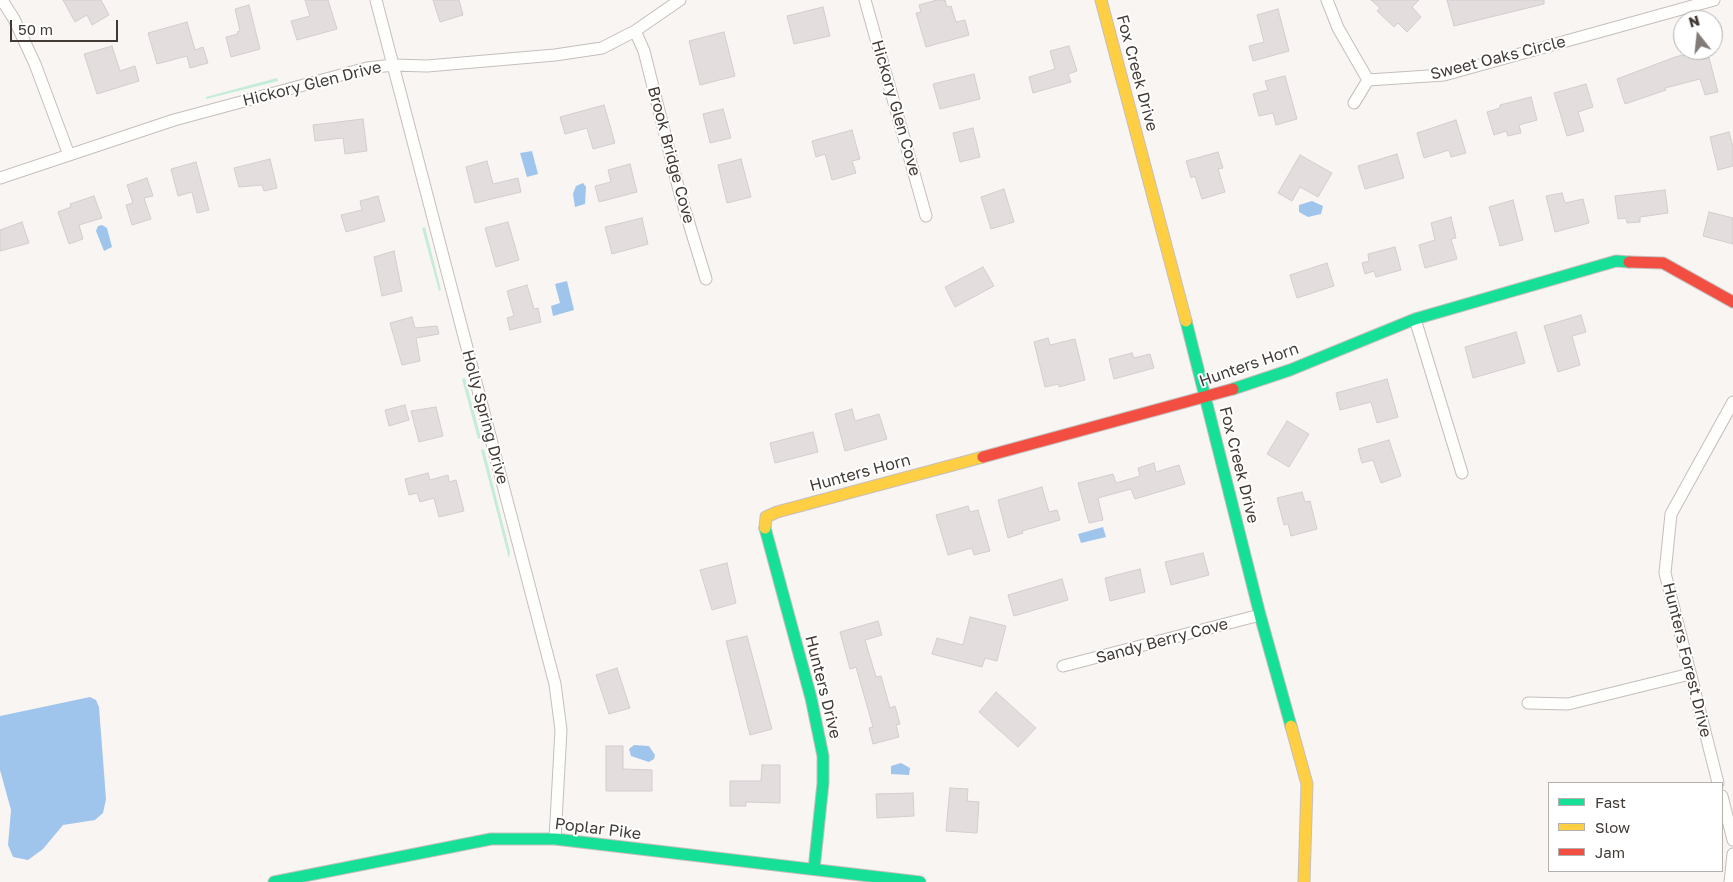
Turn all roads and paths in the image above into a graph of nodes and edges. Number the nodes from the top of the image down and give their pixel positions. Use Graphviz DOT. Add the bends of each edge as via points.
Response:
graph roads {
  1 [pos="2,0"];
  2 [pos="376,0"];
  3 [pos="680,0"];
  4 [pos="865,0"];
  5 [pos="1101,0"];
  6 [pos="1326,0"];
  7 [pos="1714,0"];
  8 [pos="635,31"];
  9 [pos="393,66"];
  10 [pos="1368,80"];
  11 [pos="1354,103"];
  12 [pos="69,155"];
  13 [pos="0,178"];
  14 [pos="926,216"];
  15 [pos="706,279"];
  16 [pos="1733,302"];
  17 [pos="1415,319"];
  18 [pos="1206,398"];
  19 [pos="1733,402"];
  20 [pos="1462,473"];
  21 [pos="766,517"];
  22 [pos="1260,615"];
  23 [pos="1063,666"];
  24 [pos="1690,674"];
  25 [pos="1528,703"];
  26 [pos="1718,782"];
  27 [pos="1723,800"];
  28 [pos="554,839"];
  29 [pos="1733,840"];
  30 [pos="1733,854"];
  31 [pos="814,869"];
  32 [pos="274,882"];
  33 [pos="920,882"];
  34 [pos="1304,882"];
  35 [pos="1730,882"];
  1 -- 12 [label="street" via="35,64"];
  2 -- 9 [label="street, Holly Spring Drive"];
  3 -- 8 [label="street, Hickory Glen Drive"];
  4 -- 14 [label="street, Hickory Glen Cove"];
  5 -- 18 [label="street, Fox Creek Drive"];
  6 -- 10 [label="street"];
  7 -- 10 [label="street, Sweet Oaks Circle" via="1444,75"];
  8 -- 9 [label="street, Hickory Glen Drive" via="602,48 575,54"];
  8 -- 15 [label="street, Brook Bridge Cove" via="644,51 680,194"];
  9 -- 12 [label="street, Hickory Glen Drive" via="366,68 205,111"];
  9 -- 28 [label="street, Holly Spring Drive" via="555,684 561,730"];
  10 -- 11 [label="street"];
  12 -- 13 [label="street, Hickory Glen Drive"];
  16 -- 17 [label="street, Hunters Horn" via="1663,263 1616,261"];
  17 -- 18 [label="street, Hunters Horn" via="1290,370"];
  17 -- 20 [label="street"];
  18 -- 21 [label="street, Hunters Horn"];
  18 -- 22 [label="street, Fox Creek Drive"];
  19 -- 24 [label="street, Hunters Forest Drive" via="1671,514 1665,573"];
  21 -- 31 [label="street, Hunters Drive" via="764,533 811,698 823,756"];
  22 -- 23 [label="street, Sandy Berry Cove"];
  22 -- 34 [label="street, Fox Creek Drive" via="1307,784"];
  24 -- 25 [label="street" via="1568,704"];
  24 -- 26 [label="street, Hunters Forest Drive"];
  27 -- 29 [label="street"];
  28 -- 31 [label="street, Poplar Pike"];
  28 -- 32 [label="street, Poplar Pike" via="491,839"];
  30 -- 35 [label="street"];
  31 -- 33 [label="street, Poplar Pike"];
}
